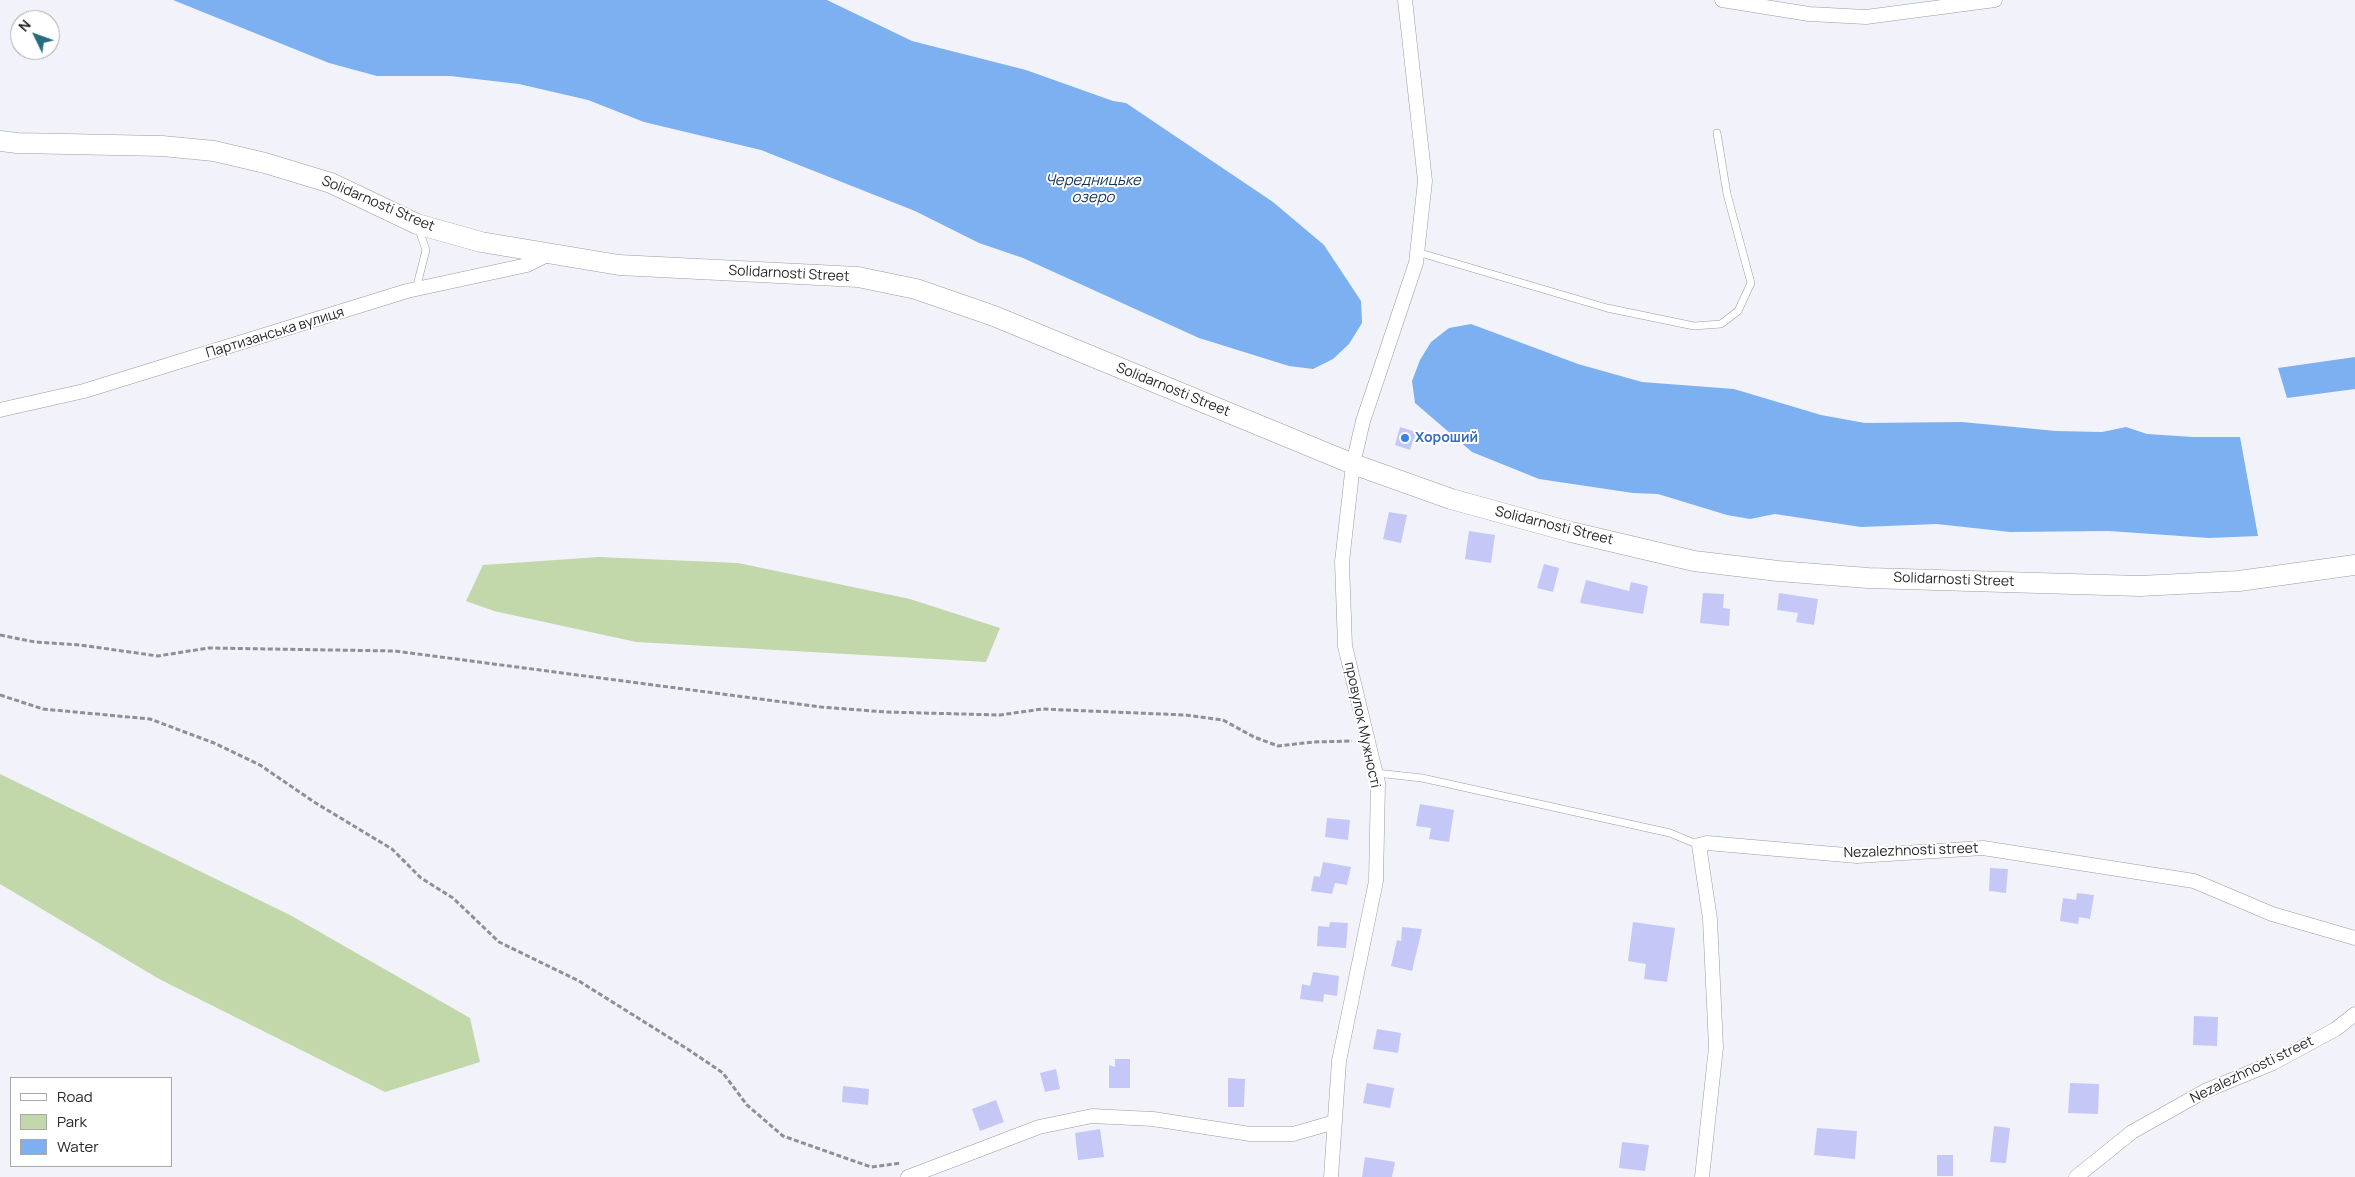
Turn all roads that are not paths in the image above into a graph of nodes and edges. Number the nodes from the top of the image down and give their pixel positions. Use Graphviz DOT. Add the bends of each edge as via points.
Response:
graph roads {
  1 [pos="1405,0"];
  2 [pos="1722,0"];
  3 [pos="1995,0"];
  4 [pos="1717,133"];
  5 [pos="0,141"];
  6 [pos="417,224"];
  7 [pos="1417,252"];
  8 [pos="549,254"];
  9 [pos="415,289"];
  10 [pos="0,410"];
  11 [pos="1353,464"];
  12 [pos="2355,565"];
  13 [pos="1375,773"];
  14 [pos="1699,845"];
  15 [pos="2355,938"];
  16 [pos="2355,1014"];
  17 [pos="1335,1122"];
  18 [pos="908,1177"];
  19 [pos="1331,1177"];
  20 [pos="1702,1177"];
  21 [pos="2076,1177"];
  1 -- 7 [label="street, провулок Мужності" via="1425,182"];
  2 -- 3 [label="street" via="1809,14 1866,18"];
  4 -- 7 [label="lane" via="1727,194 1751,283 1738,311 1721,324 1694,326 1607,308"];
  5 -- 6 [label="main road, Solidarnosti Street" via="162,146 214,152 265,163 330,183"];
  6 -- 8 [label="main road, Solidarnosti Street" via="480,242"];
  6 -- 9 [label="lane" via="426,250"];
  7 -- 11 [label="street, провулок Мужності" via="1363,421"];
  8 -- 9 [label="street, Партизанська вулиця" via="527,265"];
  8 -- 11 [label="main road, Solidarnosti Street" via="619,265 858,277 916,289 994,316"];
  9 -- 10 [label="street, Партизанська вулиця" via="84,391"];
  11 -- 12 [label="main road, Solidarnosti Street" via="1451,499 1571,532 1694,561 1778,571 1868,578 2140,586 2240,581"];
  11 -- 13 [label="street, провулок Мужності" via="1342,562 1345,646"];
  13 -- 14 [label="lane" via="1422,778 1660,831"];
  13 -- 17 [label="street, провулок Мужності" via="1378,783 1376,881 1339,1061"];
  14 -- 15 [label="street, Nezalezhnosti street" via="1707,843 1857,856 1983,848 2194,881 2272,914"];
  14 -- 20 [label="street" via="1710,919 1716,1047"];
  16 -- 21 [label="street, Nezalezhnosti street" via="2336,1029 2273,1063 2205,1091 2132,1132"];
  17 -- 18 [label="street" via="1293,1134 1250,1134 1153,1119 1092,1116 1039,1127"];
  17 -- 19 [label="street, провулок Мужності"];
}
